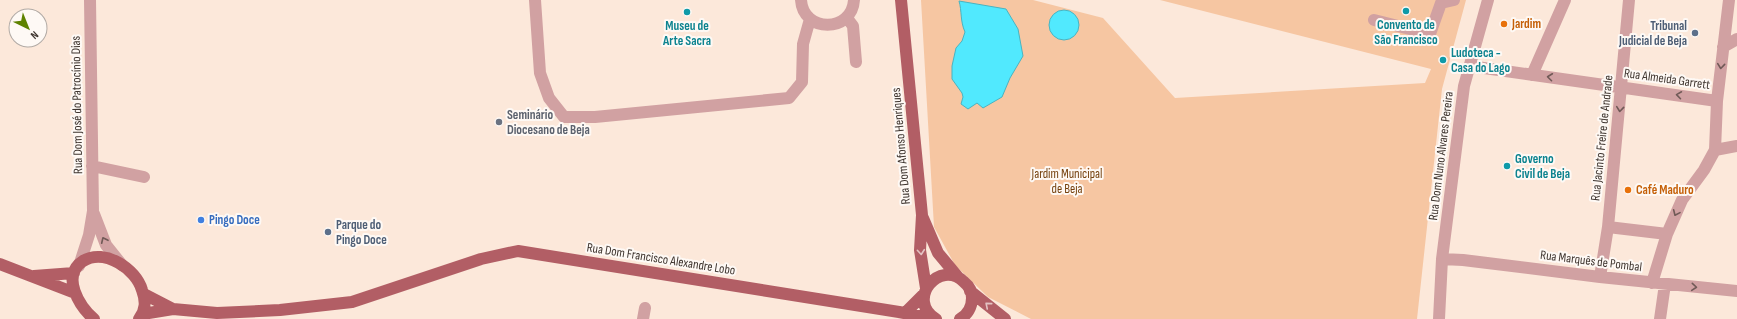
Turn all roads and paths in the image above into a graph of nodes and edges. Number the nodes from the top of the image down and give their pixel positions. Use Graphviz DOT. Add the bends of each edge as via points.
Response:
graph roads {
  1 [pos="90,0"];
  2 [pos="535,0"];
  3 [pos="801,0"];
  4 [pos="854,0"];
  5 [pos="901,0"];
  6 [pos="1454,0"];
  7 [pos="1488,0"];
  8 [pos="1565,0"];
  9 [pos="1629,0"];
  10 [pos="1729,0"];
  11 [pos="847,18"];
  12 [pos="810,19"];
  13 [pos="1374,20"];
  14 [pos="1737,39"];
  15 [pos="1723,47"];
  16 [pos="856,62"];
  17 [pos="1470,66"];
  18 [pos="1532,75"];
  19 [pos="1622,86"];
  20 [pos="1718,100"];
  21 [pos="1737,146"];
  22 [pos="1715,150"];
  23 [pos="92,166"];
  24 [pos="144,177"];
  25 [pos="93,210"];
  26 [pos="922,215"];
  27 [pos="1608,227"];
  28 [pos="1667,234"];
  29 [pos="1442,259"];
  30 [pos="0,264"];
  31 [pos="122,265"];
  32 [pos="77,270"];
  33 [pos="29,276"];
  34 [pos="958,277"];
  35 [pos="1600,278"];
  36 [pos="1652,283"];
  37 [pos="1665,284"];
  38 [pos="925,291"];
  39 [pos="970,291"];
  40 [pos="1737,291"];
  41 [pos="75,293"];
  42 [pos="144,294"];
  43 [pos="173,309"];
  44 [pos="905,313"];
  45 [pos="141,316"];
  46 [pos="94,319"];
  47 [pos="934,319"];
  48 [pos="960,319"];
  49 [pos="1005,319"];
  50 [pos="1439,319"];
  51 [pos="1660,319"];
  1 -- 23 [label="street, Rua Dom José do Patrocínio Dias"];
  2 -- 12 [label="street" via="540,73 549,98 564,117 595,117 789,98 802,82 803,44"];
  3 -- 12 [label="street"];
  4 -- 11 [label="street"];
  5 -- 26 [label="main road, Rua Dom Afonso Henriques"];
  6 -- 13 [label="street" via="1441,3 1430,34"];
  7 -- 17 [label="street, Rua Dom Nuno Alvares Pereira"];
  8 -- 18 [label="street"];
  9 -- 19 [label="street, Rua Jacinto Freire de Andrade"];
  10 -- 15 [label="street"];
  11 -- 12 [label="street" via="833,26 821,25"];
  11 -- 16 [label="street" via="853,26"];
  14 -- 15 [label="street"];
  15 -- 20 [label="street, one-way"];
  17 -- 18 [label="street, Rua Almeida Garrett"];
  17 -- 29 [label="street, Rua Dom Nuno Alvares Pereira" via="1464,86"];
  19 -- 18 [label="street, Rua Almeida Garrett, one-way"];
  20 -- 19 [label="street, Rua Almeida Garrett, one-way"];
  19 -- 27 [label="street, Rua Jacinto Freire de Andrade, one-way"];
  20 -- 22 [label="street"];
  21 -- 22 [label="street"];
  22 -- 28 [label="street, one-way" via="1682,200"];
  23 -- 24 [label="street"];
  23 -- 25 [label="street, Rua Dom José do Patrocínio Dias"];
  31 -- 25 [label="street, Rua Dom José do Patrocínio Dias, one-way" via="106,246"];
  25 -- 32 [label="street, Rua Dom José do Patrocínio Dias" via="90,235"];
  26 -- 34 [label="main road" via="938,253"];
  26 -- 38 [label="main road, Rua Dom Afonso Henriques, one-way" via="920,250"];
  27 -- 28 [label="street"];
  27 -- 35 [label="street, Rua Jacinto Freire de Andrade"];
  28 -- 36 [label="street"];
  29 -- 35 [label="street, Rua Marquês de Pombal"];
  29 -- 50 [label="street, Rua Dom Nuno Alvares Pereira"];
  30 -- 33 [label="main road"];
  31 -- 32 [label="main road" via="101,258 84,261"];
  31 -- 42 [label="main road" via="132,272"];
  32 -- 33 [label="main road"];
  32 -- 41 [label="main road" via="73,283"];
  33 -- 41 [label="main road"];
  34 -- 38 [label="main road" via="950,275 936,278"];
  34 -- 39 [label="main road"];
  35 -- 36 [label="street, Rua Marquês de Pombal"];
  36 -- 37 [label="street, Rua Marquês de Pombal"];
  37 -- 40 [label="street, Rua Marquês de Pombal, one-way"];
  37 -- 51 [label="street"];
  38 -- 44 [label="main road"];
  38 -- 47 [label="main road, Rua Dom Afonso Henriques" via="925,307"];
  39 -- 48 [label="main road" via="971,305"];
  49 -- 39 [label="main road, one-way"];
  41 -- 46 [label="main road" via="84,309"];
  42 -- 43 [label="main road"];
  42 -- 45 [label="main road" via="145,304"];
  43 -- 44 [label="main road, Rua Dom Francisco Alexandre Lobo" via="217,312 287,309 352,302 481,259 518,251"];
  43 -- 45 [label="main road"];
  44 -- 47 [label="main road, Rua Dom Francisco Alexandre Lobo"];
}
